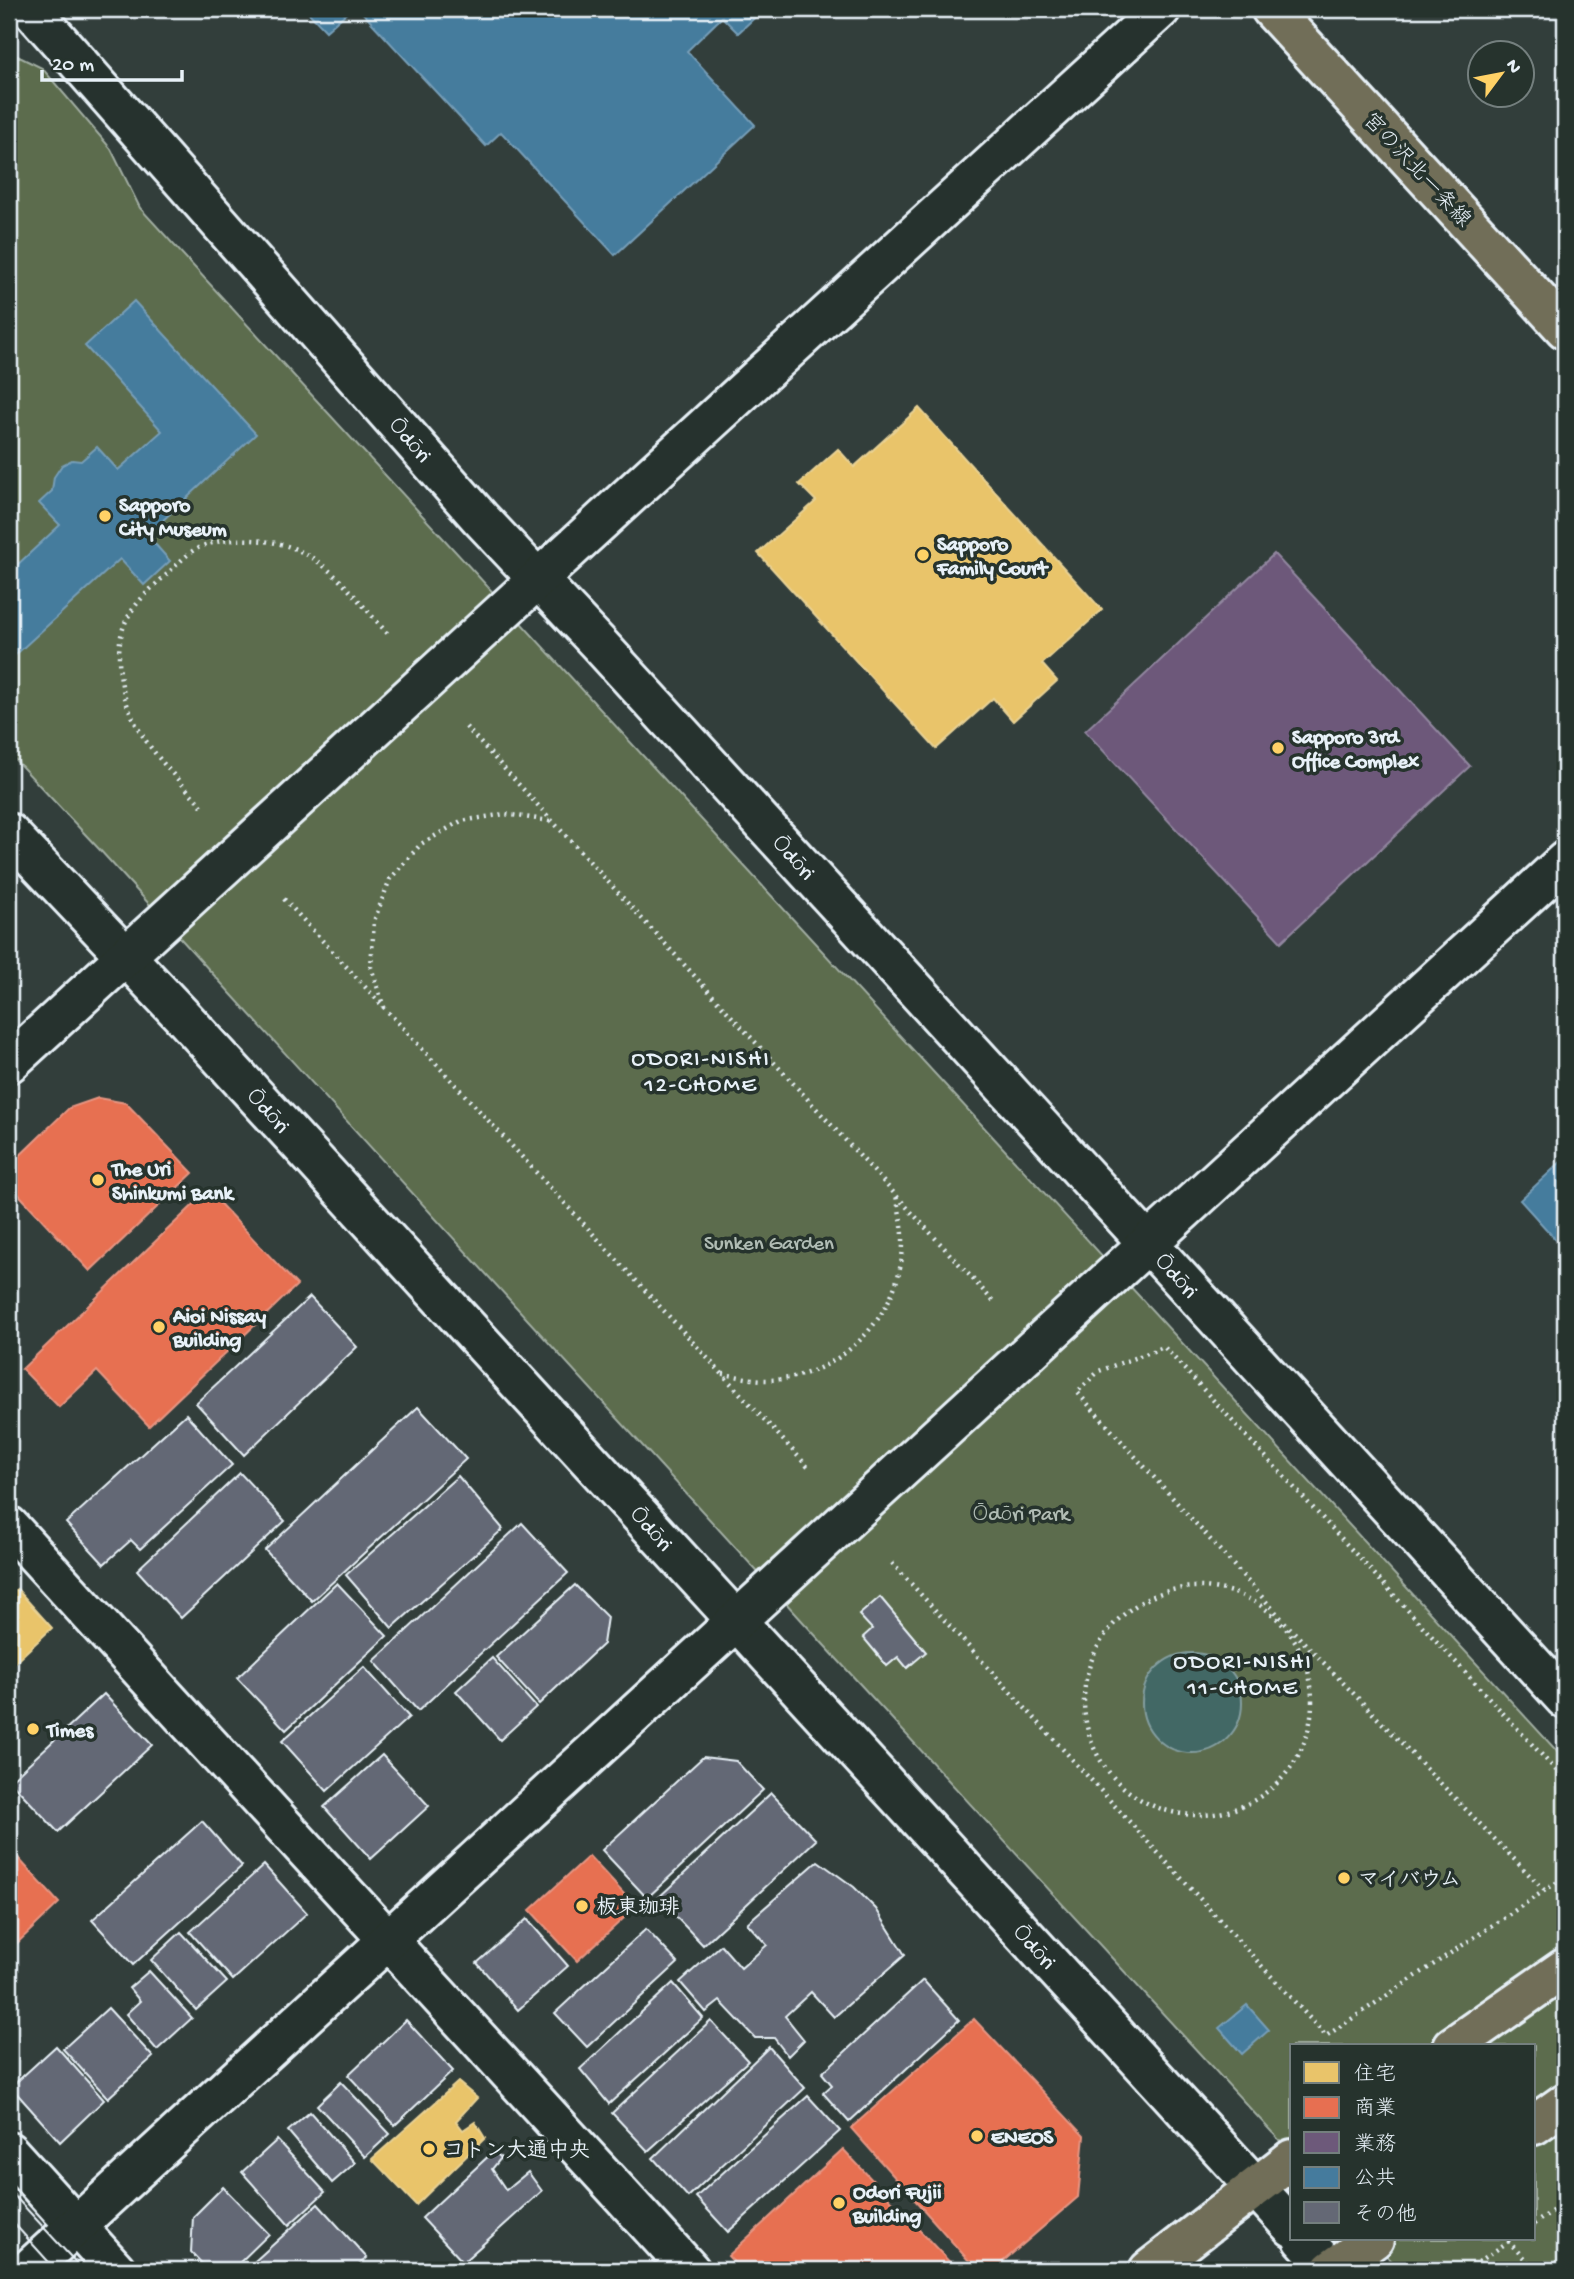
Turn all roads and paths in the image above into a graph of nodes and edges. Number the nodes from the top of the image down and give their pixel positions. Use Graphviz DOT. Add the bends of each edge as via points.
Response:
graph roads {
  1 [pos="31,9"];
  2 [pos="1160,9"];
  3 [pos="1271,9"];
  4 [pos="1565,329"];
  5 [pos="538,579"];
  6 [pos="389,635"];
  7 [pos="466,727"];
  8 [pos="202,806"];
  9 [pos="551,821"];
  10 [pos="9,834"];
  11 [pos="1565,861"];
  12 [pos="284,899"];
  13 [pos="125,957"];
  14 [pos="385,1011"];
  15 [pos="9,1063"];
  16 [pos="896,1194"];
  17 [pos="1149,1244"];
  18 [pos="993,1301"];
  19 [pos="722,1374"];
  20 [pos="808,1468"];
  21 [pos="9,1526"];
  22 [pos="892,1563"];
  23 [pos="737,1621"];
  24 [pos="1291,1629"];
  25 [pos="1565,1699"];
  26 [pos="1565,1780"];
  27 [pos="1565,1877"];
  28 [pos="1544,1890"];
  29 [pos="388,1941"];
  30 [pos="1565,1968"];
  31 [pos="1456,2044"];
  32 [pos="1565,2103"];
  33 [pos="1536,2124"];
  34 [pos="9,2152"];
  35 [pos="1290,2160"];
  36 [pos="1255,2186"];
  37 [pos="1565,2202"];
  38 [pos="1536,2223"];
  39 [pos="1290,2225"];
  40 [pos="76,2226"];
  41 [pos="1304,2240"];
  42 [pos="1373,2240"];
  43 [pos="1510,2240"];
  44 [pos="9,2255"];
  45 [pos="25,2270"];
  46 [pos="116,2270"];
  47 [pos="690,2270"];
  48 [pos="1149,2270"];
  49 [pos="1331,2270"];
  50 [pos="1467,2270"];
  51 [pos="1535,2270"];
  1 -- 5 [label="street, Ōdōri"];
  2 -- 5 [label="street"];
  3 -- 4 [label="main road, 宮の沢北一条線"];
  5 -- 13 [label="street"];
  5 -- 17 [label="street, Ōdōri"];
  6 -- 8 [label="path" via="316,561 270,542 221,541 197,548 147,591 126,621 118,657 123,692 134,724 154,753"];
  7 -- 9 [label="path"];
  9 -- 14 [label="path" via="505,814 461,821 421,844 390,879 373,921 371,967"];
  9 -- 16 [label="path"];
  10 -- 13 [label="street, Ōdōri"];
  11 -- 17 [label="street"];
  12 -- 14 [label="path"];
  13 -- 15 [label="street"];
  13 -- 23 [label="street, Ōdōri"];
  14 -- 19 [label="path"];
  16 -- 18 [label="path"];
  16 -- 19 [label="path" via="904,1237 898,1281 879,1320 848,1352 810,1373 766,1380"];
  17 -- 23 [label="street"];
  17 -- 25 [label="street, Ōdōri"];
  19 -- 20 [label="path"];
  21 -- 29 [label="street"];
  22 -- 28 [label="path" via="1326,2036"];
  23 -- 29 [label="street"];
  23 -- 36 [label="street, Ōdōri"];
  24 -- 24 [label="path" via="1306,1664 1312,1700 1306,1736 1290,1770 1263,1795 1230,1811 1194,1815 1157,1808 1125,1790 1100,1761 1086,1725 1084,1687 1095,1650 1118,1619 1149,1597 1186,1587 1224,1590 1259,1605"];
  24 -- 26 [label="path" via="1077,1392 1099,1371 1164,1347"];
  24 -- 28 [label="path"];
  27 -- 28 [label="path"];
  29 -- 40 [label="street"];
  29 -- 47 [label="street"];
  30 -- 31 [label="main road"];
  32 -- 33 [label="main road"];
  34 -- 40 [label="street"];
  35 -- 36 [label="main road"];
  36 -- 39 [label="street, Ōdōri"];
  36 -- 48 [label="main road"];
  37 -- 38 [label="path"];
  40 -- 45 [label="street"];
  40 -- 46 [label="street"];
  41 -- 49 [label="street"];
  42 -- 49 [label="main road"];
  43 -- 50 [label="path"];
  43 -- 51 [label="path"];
  44 -- 45 [label="street"];
}
